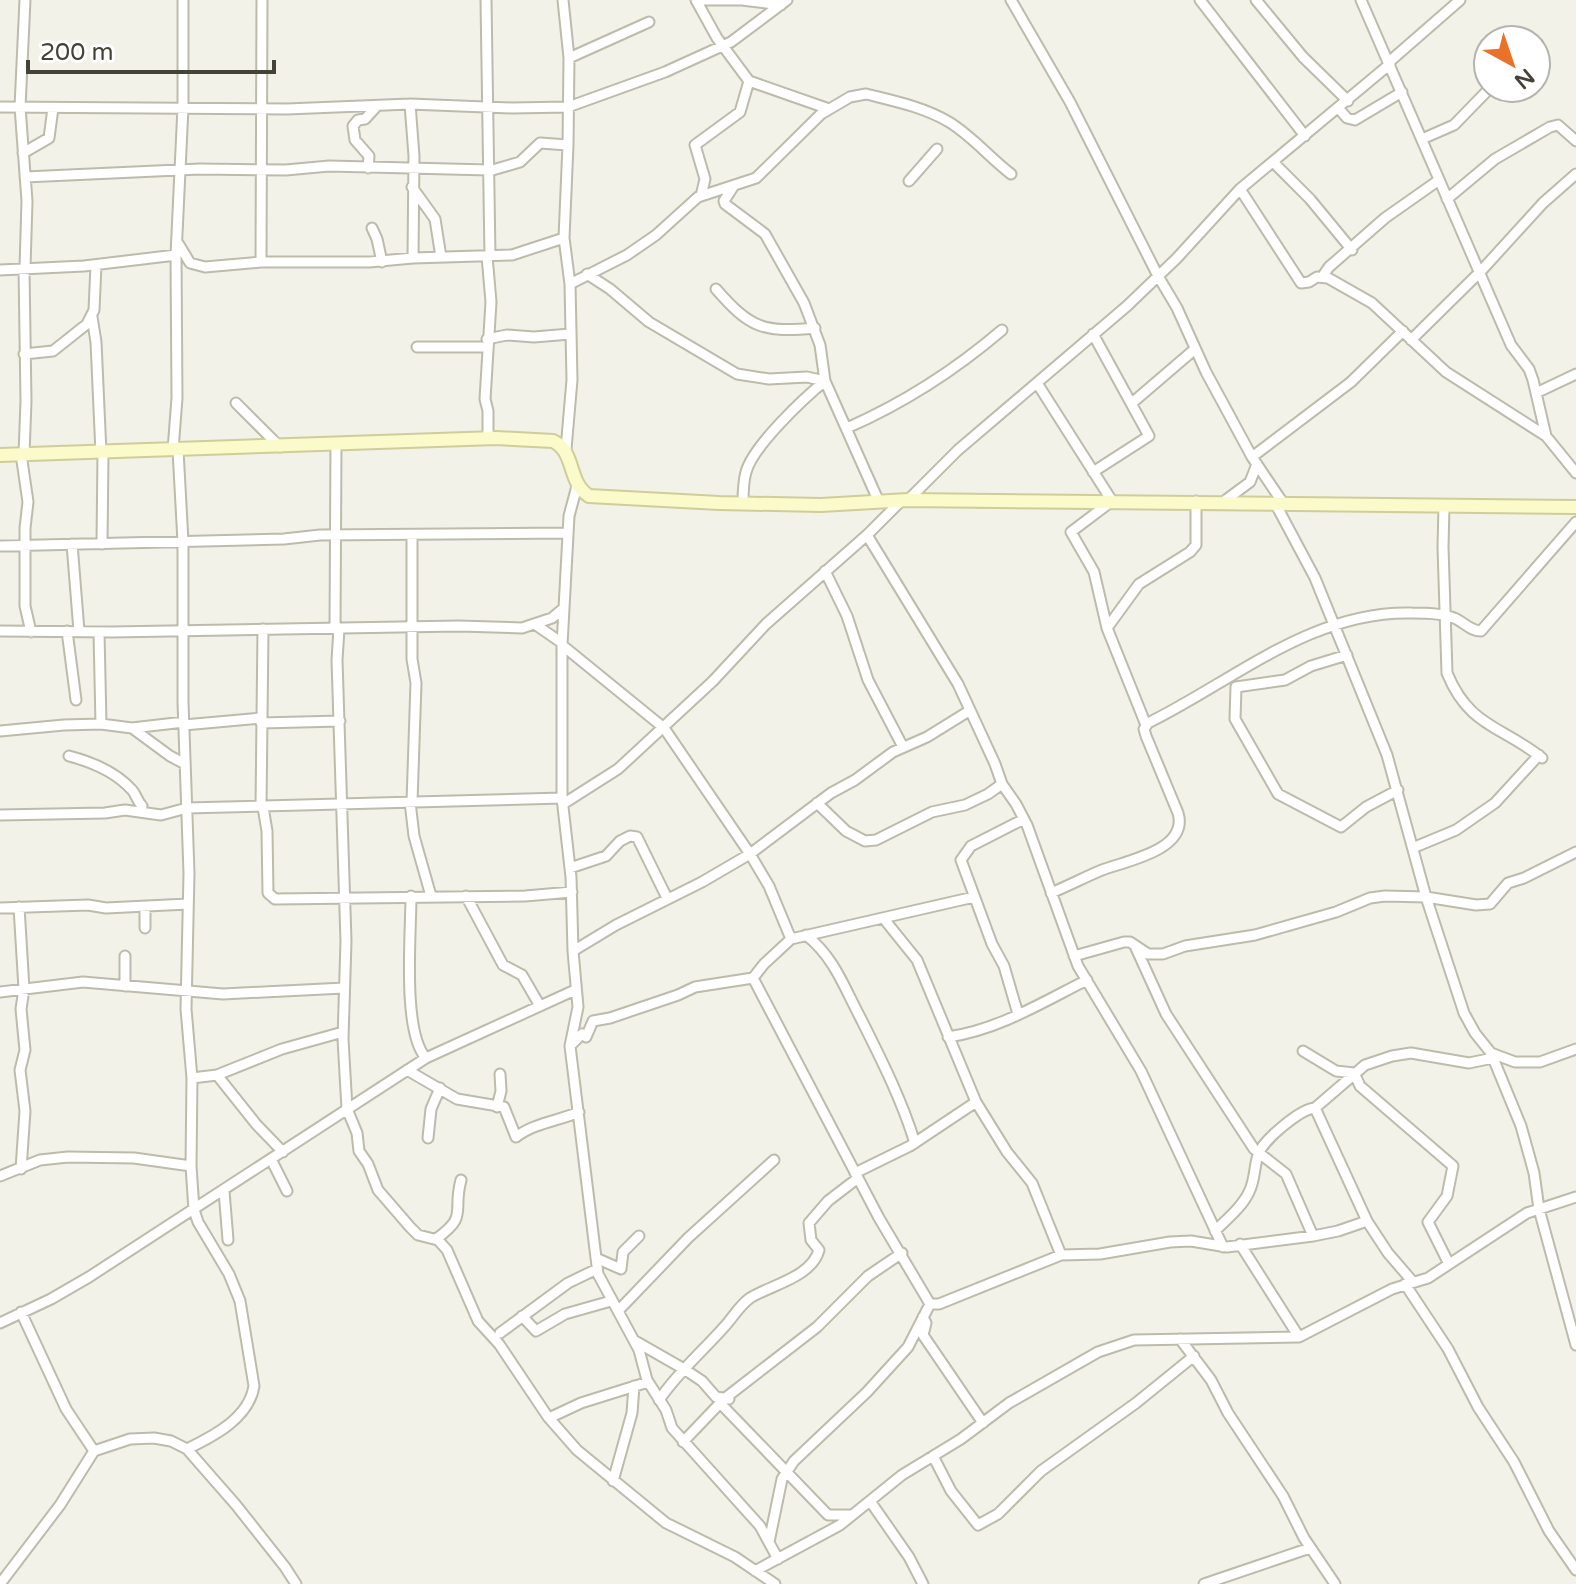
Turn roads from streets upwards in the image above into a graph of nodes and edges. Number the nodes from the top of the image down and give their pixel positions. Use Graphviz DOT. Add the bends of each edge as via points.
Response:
graph roads {
  1 [pos="25,0"];
  2 [pos="183,0"];
  3 [pos="262,0"];
  4 [pos="486,0"];
  5 [pos="563,0"];
  6 [pos="699,0"];
  7 [pos="1011,0"];
  8 [pos="1200,0"];
  9 [pos="1256,0"];
  10 [pos="1361,0"];
  11 [pos="1460,0"];
  12 [pos="784,2"];
  13 [pos="649,22"];
  14 [pos="723,46"];
  15 [pos="569,58"];
  16 [pos="1389,63"];
  17 [pos="749,81"];
  18 [pos="1402,92"];
  19 [pos="1348,101"];
  20 [pos="410,104"];
  21 [pos="1474,104"];
  22 [pos="486,106"];
  23 [pos="0,107"];
  24 [pos="20,107"];
  25 [pos="183,107"];
  26 [pos="376,107"];
  27 [pos="568,107"];
  28 [pos="53,108"];
  29 [pos="262,108"];
  30 [pos="829,109"];
  31 [pos="1339,109"];
  32 [pos="1305,136"];
  33 [pos="1422,139"];
  34 [pos="1576,141"];
  35 [pos="568,145"];
  36 [pos="937,149"];
  37 [pos="23,153"];
  38 [pos="1273,162"];
  39 [pos="368,168"];
  40 [pos="413,169"];
  41 [pos="180,170"];
  42 [pos="260,170"];
  43 [pos="489,170"];
  44 [pos="1011,174"];
  45 [pos="1576,174"];
  46 [pos="25,177"];
  47 [pos="1439,180"];
  48 [pos="909,181"];
  49 [pos="412,187"];
  50 [pos="733,187"];
  51 [pos="1240,189"];
  52 [pos="701,196"];
  53 [pos="1447,199"];
  54 [pos="372,228"];
  55 [pos="564,238"];
  56 [pos="178,243"];
  57 [pos="1352,250"];
  58 [pos="176,255"];
  59 [pos="488,256"];
  60 [pos="441,257"];
  61 [pos="413,258"];
  62 [pos="261,262"];
  63 [pos="382,262"];
  64 [pos="96,265"];
  65 [pos="24,269"];
  66 [pos="0,270"];
  67 [pos="1481,271"];
  68 [pos="587,274"];
  69 [pos="1158,276"];
  70 [pos="1322,277"];
  71 [pos="570,284"];
  72 [pos="716,289"];
  73 [pos="92,317"];
  74 [pos="815,328"];
  75 [pos="1002,330"];
  76 [pos="1403,331"];
  77 [pos="570,334"];
  78 [pos="1093,334"];
  79 [pos="1411,340"];
  80 [pos="485,343"];
  81 [pos="417,347"];
  82 [pos="1195,349"];
  83 [pos="24,354"];
  84 [pos="1576,374"];
  85 [pos="825,381"];
  86 [pos="1037,383"];
  87 [pos="1536,393"];
  88 [pos="236,403"];
  89 [pos="1132,403"];
  90 [pos="847,428"];
  91 [pos="1546,436"];
  92 [pos="488,438"];
  93 [pos="336,443"];
  94 [pos="280,447"];
  95 [pos="566,449"];
  96 [pos="175,450"];
  97 [pos="102,453"];
  98 [pos="22,454"];
  99 [pos="0,455"];
  100 [pos="1255,461"];
  101 [pos="1093,472"];
  102 [pos="1576,473"];
  103 [pos="577,486"];
  104 [pos="905,500"];
  105 [pos="1112,501"];
  106 [pos="1196,501"];
  107 [pos="879,502"];
  108 [pos="1223,502"];
  109 [pos="1279,503"];
  110 [pos="743,504"];
  111 [pos="1444,506"];
  112 [pos="1576,507"];
  113 [pos="1576,522"];
  114 [pos="568,533"];
  115 [pos="336,535"];
  116 [pos="412,535"];
  117 [pos="867,535"];
  118 [pos="183,542"];
  119 [pos="72,544"];
  120 [pos="102,544"];
  121 [pos="0,546"];
  122 [pos="26,546"];
  123 [pos="825,571"];
  124 [pos="564,608"];
  125 [pos="1444,615"];
  126 [pos="536,625"];
  127 [pos="1334,625"];
  128 [pos="414,627"];
  129 [pos="1107,628"];
  130 [pos="263,629"];
  131 [pos="337,629"];
  132 [pos="184,630"];
  133 [pos="0,631"];
  134 [pos="67,631"];
  135 [pos="79,631"];
  136 [pos="31,632"];
  137 [pos="99,632"];
  138 [pos="562,644"];
  139 [pos="1347,655"];
  140 [pos="76,700"];
  141 [pos="969,711"];
  142 [pos="261,720"];
  143 [pos="340,721"];
  144 [pos="184,723"];
  145 [pos="101,724"];
  146 [pos="1146,725"];
  147 [pos="132,728"];
  148 [pos="664,728"];
  149 [pos="0,731"];
  150 [pos="903,747"];
  151 [pos="69,756"];
  152 [pos="185,764"];
  153 [pos="1002,784"];
  154 [pos="1398,790"];
  155 [pos="563,801"];
  156 [pos="411,802"];
  157 [pos="817,803"];
  158 [pos="341,804"];
  159 [pos="262,807"];
  160 [pos="187,808"];
  161 [pos="141,812"];
  162 [pos="0,815"];
  163 [pos="1024,819"];
  164 [pos="1415,847"];
  165 [pos="1576,852"];
  166 [pos="750,854"];
  167 [pos="570,868"];
  168 [pos="572,892"];
  169 [pos="1051,893"];
  170 [pos="411,896"];
  171 [pos="431,896"];
  172 [pos="466,896"];
  173 [pos="974,897"];
  174 [pos="1426,897"];
  175 [pos="343,898"];
  176 [pos="667,898"];
  177 [pos="188,904"];
  178 [pos="19,907"];
  179 [pos="145,907"];
  180 [pos="0,908"];
  181 [pos="884,919"];
  182 [pos="145,928"];
  183 [pos="806,935"];
  184 [pos="791,939"];
  185 [pos="1135,946"];
  186 [pos="573,951"];
  187 [pos="125,956"];
  188 [pos="1074,956"];
  189 [pos="753,978"];
  190 [pos="1087,980"];
  191 [pos="125,986"];
  192 [pos="344,988"];
  193 [pos="24,989"];
  194 [pos="187,989"];
  195 [pos="575,990"];
  196 [pos="0,992"];
  197 [pos="540,1006"];
  198 [pos="1018,1014"];
  199 [pos="343,1032"];
  200 [pos="948,1037"];
  201 [pos="570,1046"];
  202 [pos="1576,1049"];
  203 [pos="1303,1051"];
  204 [pos="1492,1056"];
  205 [pos="426,1058"];
  206 [pos="407,1070"];
  207 [pos="1354,1073"];
  208 [pos="500,1074"];
  209 [pos="217,1075"];
  210 [pos="192,1078"];
  211 [pos="440,1088"];
  212 [pos="976,1102"];
  213 [pos="497,1107"];
  214 [pos="1315,1108"];
  215 [pos="347,1109"];
  216 [pos="579,1112"];
  217 [pos="428,1138"];
  218 [pos="915,1143"];
  219 [pos="283,1152"];
  220 [pos="1258,1154"];
  221 [pos="271,1159"];
  222 [pos="774,1160"];
  223 [pos="191,1166"];
  224 [pos="21,1169"];
  225 [pos="857,1175"];
  226 [pos="0,1176"];
  227 [pos="461,1180"];
  228 [pos="224,1191"];
  229 [pos="287,1191"];
  230 [pos="1576,1197"];
  231 [pos="1539,1209"];
  232 [pos="194,1210"];
  233 [pos="1367,1221"];
  234 [pos="1215,1231"];
  235 [pos="639,1236"];
  236 [pos="1313,1236"];
  237 [pos="436,1239"];
  238 [pos="228,1240"];
  239 [pos="1240,1244"];
  240 [pos="1223,1247"];
  241 [pos="902,1253"];
  242 [pos="1061,1255"];
  243 [pos="597,1264"];
  244 [pos="1449,1264"];
  245 [pos="1409,1283"];
  246 [pos="611,1301"];
  247 [pos="930,1304"];
  248 [pos="618,1311"];
  249 [pos="21,1312"];
  250 [pos="522,1316"];
  251 [pos="923,1317"];
  252 [pos="0,1323"];
  253 [pos="500,1333"];
  254 [pos="1299,1337"];
  255 [pos="1180,1339"];
  256 [pos="635,1341"];
  257 [pos="1576,1345"];
  258 [pos="1194,1356"];
  259 [pos="684,1369"];
  260 [pos="648,1382"];
  261 [pos="634,1386"];
  262 [pos="659,1400"];
  263 [pos="725,1400"];
  264 [pos="549,1418"];
  265 [pos="983,1423"];
  266 [pos="683,1442"];
  267 [pos="187,1449"];
  268 [pos="94,1451"];
  269 [pos="933,1456"];
  270 [pos="787,1471"];
  271 [pos="613,1481"];
  272 [pos="870,1501"];
  273 [pos="852,1515"];
  274 [pos="769,1542"];
  275 [pos="1310,1548"];
  276 [pos="778,1559"];
  277 [pos="1576,1570"];
  278 [pos="755,1571"];
  279 [pos="0,1584"];
  280 [pos="296,1584"];
  281 [pos="775,1584"];
  282 [pos="923,1584"];
  283 [pos="1204,1584"];
  284 [pos="1335,1584"];
  1 -- 24 [label="street"];
  2 -- 25 [label="street"];
  3 -- 29 [label="street"];
  4 -- 22 [label="street"];
  5 -- 15 [label="street"];
  6 -- 12 [label="street"];
  6 -- 14 [label="street"];
  7 -- 69 [label="street" via="1070,102"];
  8 -- 32 [label="street"];
  9 -- 19 [label="street"];
  10 -- 16 [label="street"];
  11 -- 16 [label="street"];
  12 -- 14 [label="street"];
  13 -- 15 [label="street"];
  14 -- 17 [label="street"];
  14 -- 27 [label="street"];
  15 -- 27 [label="street"];
  16 -- 18 [label="street"];
  16 -- 19 [label="street"];
  17 -- 30 [label="street"];
  17 -- 52 [label="street" via="740,112 695,145 705,171"];
  18 -- 31 [label="street" via="1355,120"];
  18 -- 33 [label="street"];
  19 -- 31 [label="street"];
  20 -- 22 [label="street"];
  20 -- 26 [label="street"];
  20 -- 40 [label="street"];
  21 -- 33 [label="street" via="1454,125"];
  22 -- 27 [label="street"];
  22 -- 43 [label="street"];
  23 -- 24 [label="street"];
  24 -- 28 [label="street"];
  24 -- 37 [label="street"];
  25 -- 28 [label="street"];
  25 -- 29 [label="street"];
  25 -- 41 [label="street"];
  26 -- 29 [label="street"];
  26 -- 39 [label="street" via="353,126 355,140 369,156"];
  27 -- 35 [label="street"];
  28 -- 37 [label="street" via="49,138"];
  29 -- 42 [label="street"];
  30 -- 44 [label="street" via="866,94 930,112 976,142"];
  30 -- 50 [label="street" via="769,168"];
  31 -- 32 [label="street"];
  32 -- 38 [label="street"];
  33 -- 47 [label="street"];
  34 -- 53 [label="street" via="1562,127 1550,127 1495,159"];
  35 -- 43 [label="street" via="540,143 520,162"];
  35 -- 55 [label="street"];
  36 -- 48 [label="street"];
  37 -- 46 [label="street"];
  38 -- 51 [label="street"];
  38 -- 57 [label="street"];
  39 -- 40 [label="street"];
  39 -- 42 [label="street"];
  40 -- 43 [label="street"];
  40 -- 49 [label="street"];
  41 -- 42 [label="street"];
  41 -- 46 [label="street"];
  41 -- 56 [label="street"];
  42 -- 62 [label="street"];
  43 -- 59 [label="street"];
  45 -- 67 [label="street"];
  46 -- 65 [label="street"];
  47 -- 53 [label="street"];
  47 -- 57 [label="street" via="1385,218"];
  49 -- 60 [label="street" via="435,219"];
  49 -- 61 [label="street"];
  50 -- 52 [label="street"];
  50 -- 74 [label="street" via="725,204 771,242"];
  51 -- 69 [label="street"];
  51 -- 70 [label="street" via="1296,278 1305,283"];
  52 -- 68 [label="street" via="627,255"];
  53 -- 67 [label="street"];
  54 -- 63 [label="street"];
  55 -- 59 [label="street" via="512,255"];
  55 -- 71 [label="street"];
  56 -- 58 [label="street"];
  56 -- 62 [label="street" via="197,266"];
  57 -- 70 [label="street"];
  58 -- 64 [label="street"];
  58 -- 96 [label="street"];
  59 -- 60 [label="street"];
  59 -- 80 [label="street" via="491,302"];
  60 -- 61 [label="street"];
  61 -- 63 [label="street"];
  62 -- 63 [label="street"];
  64 -- 65 [label="street"];
  64 -- 73 [label="street"];
  65 -- 66 [label="street"];
  65 -- 83 [label="street"];
  67 -- 79 [label="street"];
  67 -- 87 [label="street"];
  68 -- 71 [label="street"];
  68 -- 85 [label="street" via="649,322 737,374"];
  69 -- 78 [label="street"];
  69 -- 82 [label="street"];
  70 -- 76 [label="street" via="1372,303"];
  71 -- 77 [label="street"];
  72 -- 74 [label="street" via="751,323 776,329"];
  73 -- 83 [label="street" via="53,351"];
  73 -- 97 [label="street"];
  74 -- 85 [label="street"];
  75 -- 90 [label="street" via="913,396"];
  76 -- 79 [label="street"];
  76 -- 100 [label="street" via="1342,390"];
  77 -- 80 [label="street" via="507,335"];
  77 -- 95 [label="street"];
  78 -- 86 [label="street"];
  78 -- 89 [label="street"];
  79 -- 91 [label="street" via="1446,372"];
  80 -- 81 [label="street"];
  80 -- 92 [label="street"];
  82 -- 89 [label="street"];
  82 -- 100 [label="street"];
  83 -- 98 [label="street"];
  84 -- 87 [label="street"];
  85 -- 90 [label="street"];
  85 -- 110 [label="street" via="749,463"];
  86 -- 101 [label="street"];
  86 -- 104 [label="street"];
  87 -- 91 [label="street"];
  88 -- 94 [label="street"];
  89 -- 101 [label="street" via="1149,436"];
  90 -- 107 [label="street"];
  91 -- 102 [label="street"];
  92 -- 93 [label="street"];
  92 -- 95 [label="street" via="553,441"];
  93 -- 94 [label="street"];
  93 -- 115 [label="street"];
  94 -- 96 [label="street"];
  95 -- 103 [label="street"];
  96 -- 97 [label="street"];
  96 -- 118 [label="street"];
  97 -- 98 [label="street"];
  97 -- 120 [label="street"];
  98 -- 99 [label="street"];
  98 -- 122 [label="street" via="28,493"];
  100 -- 108 [label="street" via="1250,482"];
  100 -- 109 [label="street"];
  101 -- 105 [label="street"];
  103 -- 110 [label="street" via="589,496"];
  103 -- 114 [label="street"];
  104 -- 105 [label="street"];
  104 -- 107 [label="street"];
  104 -- 117 [label="street"];
  105 -- 106 [label="street"];
  105 -- 129 [label="street" via="1071,532 1094,572"];
  106 -- 108 [label="street"];
  106 -- 129 [label="street" via="1196,545 1139,584"];
  107 -- 110 [label="street"];
  108 -- 109 [label="street"];
  109 -- 111 [label="street"];
  109 -- 127 [label="street"];
  111 -- 112 [label="street"];
  111 -- 125 [label="street"];
  113 -- 125 [label="street" via="1481,631"];
  114 -- 116 [label="street"];
  114 -- 124 [label="street"];
  115 -- 116 [label="street"];
  115 -- 118 [label="street"];
  115 -- 131 [label="street"];
  116 -- 128 [label="street"];
  117 -- 123 [label="street"];
  117 -- 141 [label="street" via="958,684"];
  118 -- 120 [label="street"];
  118 -- 132 [label="street"];
  119 -- 120 [label="street"];
  119 -- 122 [label="street"];
  119 -- 135 [label="street"];
  121 -- 122 [label="street"];
  122 -- 136 [label="street" via="25,606"];
  123 -- 148 [label="street"];
  123 -- 150 [label="street" via="868,680"];
  124 -- 126 [label="street"];
  124 -- 138 [label="street"];
  125 -- 127 [label="street" via="1376,615"];
  125 -- 164 [label="street" via="1447,673 1453,688 1478,719 1540,756 1486,810"];
  126 -- 128 [label="street"];
  126 -- 138 [label="street"];
  127 -- 139 [label="street"];
  127 -- 146 [label="street" via="1247,664 1214,689"];
  128 -- 131 [label="street"];
  128 -- 156 [label="street"];
  129 -- 146 [label="street"];
  130 -- 131 [label="street"];
  130 -- 132 [label="street"];
  130 -- 142 [label="street"];
  131 -- 143 [label="street"];
  132 -- 137 [label="street"];
  132 -- 144 [label="street"];
  133 -- 136 [label="street"];
  134 -- 135 [label="street"];
  134 -- 136 [label="street"];
  134 -- 140 [label="street"];
  135 -- 137 [label="street"];
  137 -- 145 [label="street"];
  138 -- 148 [label="street"];
  138 -- 155 [label="street"];
  139 -- 154 [label="street"];
  139 -- 154 [label="street" via="1285,680 1236,687 1235,719 1278,794 1341,827"];
  141 -- 150 [label="street"];
  141 -- 153 [label="street"];
  142 -- 143 [label="street"];
  142 -- 144 [label="street"];
  142 -- 159 [label="street"];
  143 -- 158 [label="street"];
  144 -- 147 [label="street"];
  144 -- 152 [label="street"];
  145 -- 147 [label="street"];
  145 -- 149 [label="street"];
  146 -- 169 [label="street" via="1151,753 1181,822 1176,835 1143,858"];
  147 -- 152 [label="street"];
  148 -- 155 [label="street" via="618,769"];
  148 -- 166 [label="street"];
  150 -- 157 [label="street"];
  151 -- 161 [label="street" via="97,763 134,791"];
  152 -- 160 [label="street"];
  153 -- 157 [label="street" via="965,805 932,812 876,840 865,841 846,831"];
  153 -- 163 [label="street"];
  154 -- 164 [label="street"];
  155 -- 156 [label="street"];
  155 -- 167 [label="street"];
  156 -- 158 [label="street"];
  156 -- 171 [label="street" via="414,836"];
  157 -- 166 [label="street"];
  158 -- 159 [label="street"];
  158 -- 175 [label="street"];
  159 -- 160 [label="street"];
  159 -- 175 [label="street" via="270,897"];
  160 -- 161 [label="street" via="161,815"];
  160 -- 177 [label="street"];
  161 -- 162 [label="street"];
  163 -- 169 [label="street"];
  163 -- 173 [label="street" via="963,854"];
  164 -- 174 [label="street"];
  165 -- 174 [label="street" via="1508,883 1490,904"];
  166 -- 176 [label="street"];
  166 -- 184 [label="street"];
  167 -- 168 [label="street"];
  167 -- 176 [label="street" via="606,856 620,841 637,837"];
  168 -- 172 [label="street"];
  168 -- 186 [label="street"];
  169 -- 188 [label="street"];
  170 -- 171 [label="street"];
  170 -- 175 [label="street"];
  170 -- 205 [label="street" via="411,1026"];
  171 -- 172 [label="street"];
  172 -- 197 [label="street" via="503,965 522,975"];
  173 -- 181 [label="street"];
  173 -- 198 [label="street"];
  174 -- 185 [label="street" via="1370,898 1255,935 1163,954 1148,954"];
  174 -- 204 [label="street" via="1464,1013"];
  175 -- 192 [label="street"];
  176 -- 186 [label="street"];
  177 -- 179 [label="street"];
  177 -- 194 [label="street"];
  178 -- 179 [label="street"];
  178 -- 180 [label="street"];
  178 -- 193 [label="street"];
  179 -- 182 [label="street"];
  181 -- 183 [label="street"];
  181 -- 200 [label="street" via="917,960"];
  183 -- 184 [label="street"];
  183 -- 218 [label="street" via="837,969 888,1069"];
  184 -- 189 [label="street"];
  185 -- 188 [label="street" via="1124,942"];
  185 -- 220 [label="street" via="1166,1014"];
  186 -- 195 [label="street"];
  187 -- 191 [label="street"];
  188 -- 190 [label="street"];
  189 -- 201 [label="street" via="695,987 593,1021 586,1037 582,1034"];
  189 -- 225 [label="street"];
  190 -- 198 [label="street"];
  190 -- 234 [label="street" via="1141,1071"];
  191 -- 193 [label="street" via="83,982"];
  191 -- 194 [label="street"];
  192 -- 194 [label="street" via="223,994"];
  192 -- 199 [label="street"];
  193 -- 196 [label="street"];
  193 -- 224 [label="street"];
  194 -- 210 [label="street"];
  195 -- 197 [label="street"];
  195 -- 201 [label="street" via="578,1007"];
  197 -- 205 [label="street"];
  198 -- 200 [label="street"];
  199 -- 209 [label="street"];
  199 -- 215 [label="street"];
  200 -- 212 [label="street"];
  201 -- 216 [label="street"];
  202 -- 204 [label="street" via="1540,1062"];
  203 -- 207 [label="street" via="1336,1071"];
  204 -- 207 [label="street" via="1469,1063 1411,1053"];
  204 -- 231 [label="street" via="1521,1126"];
  205 -- 206 [label="street"];
  206 -- 211 [label="street"];
  206 -- 215 [label="street"];
  207 -- 214 [label="street"];
  207 -- 244 [label="street" via="1360,1086 1453,1166 1447,1196 1428,1222"];
  208 -- 213 [label="street"];
  209 -- 210 [label="street"];
  209 -- 219 [label="street"];
  210 -- 223 [label="street"];
  211 -- 213 [label="street" via="457,1099"];
  211 -- 217 [label="street"];
  212 -- 218 [label="street"];
  212 -- 242 [label="street" via="1032,1183"];
  213 -- 216 [label="street" via="504,1107 516,1137 529,1127"];
  214 -- 220 [label="street" via="1303,1111 1268,1139"];
  214 -- 233 [label="street"];
  215 -- 219 [label="street"];
  215 -- 237 [label="street" via="378,1190 418,1235"];
  216 -- 243 [label="street"];
  218 -- 225 [label="street"];
  219 -- 221 [label="street"];
  220 -- 234 [label="street" via="1246,1197"];
  220 -- 236 [label="street" via="1286,1174"];
  221 -- 228 [label="street"];
  221 -- 229 [label="street"];
  222 -- 248 [label="street"];
  223 -- 224 [label="street" via="68,1157 40,1160"];
  223 -- 232 [label="street"];
  224 -- 226 [label="street"];
  225 -- 241 [label="street"];
  225 -- 259 [label="street" via="809,1223 818,1256 805,1269 750,1298"];
  227 -- 237 [label="street" via="456,1220"];
  228 -- 232 [label="street"];
  228 -- 238 [label="street"];
  230 -- 231 [label="street"];
  231 -- 244 [label="street"];
  231 -- 257 [label="street"];
  232 -- 249 [label="street" via="89,1277"];
  232 -- 267 [label="street" via="240,1301 254,1386 252,1398 232,1421"];
  233 -- 236 [label="street"];
  233 -- 245 [label="street"];
  234 -- 240 [label="street"];
  235 -- 243 [label="street" via="623,1252 621,1269"];
  236 -- 239 [label="street"];
  237 -- 264 [label="street" via="447,1250 478,1321"];
  239 -- 240 [label="street"];
  239 -- 254 [label="street"];
  240 -- 242 [label="street" via="1170,1242"];
  241 -- 247 [label="street"];
  241 -- 263 [label="street" via="868,1276 794,1347"];
  242 -- 247 [label="street"];
  243 -- 246 [label="street"];
  243 -- 250 [label="street"];
  244 -- 245 [label="street"];
  245 -- 254 [label="street"];
  245 -- 277 [label="street"];
  246 -- 248 [label="street"];
  246 -- 250 [label="street" via="565,1314 536,1331"];
  247 -- 251 [label="street"];
  248 -- 256 [label="street"];
  249 -- 252 [label="street"];
  249 -- 268 [label="street" via="66,1409"];
  250 -- 253 [label="street"];
  251 -- 265 [label="street" via="923,1335"];
  251 -- 270 [label="street" via="908,1347"];
  254 -- 255 [label="street"];
  255 -- 258 [label="street"];
  255 -- 265 [label="street" via="1134,1340 1098,1352"];
  256 -- 259 [label="street"];
  256 -- 260 [label="street"];
  258 -- 269 [label="street" via="978,1525 951,1491"];
  258 -- 275 [label="street"];
  259 -- 262 [label="street"];
  259 -- 263 [label="street"];
  260 -- 261 [label="street"];
  260 -- 262 [label="street"];
  261 -- 264 [label="street"];
  261 -- 271 [label="street"];
  262 -- 266 [label="street"];
  263 -- 266 [label="street"];
  263 -- 270 [label="street"];
  264 -- 271 [label="street"];
  265 -- 269 [label="street"];
  266 -- 274 [label="street"];
  267 -- 268 [label="street" via="154,1438 130,1439"];
  267 -- 280 [label="street"];
  268 -- 279 [label="street"];
  269 -- 272 [label="street"];
  270 -- 273 [label="street" via="828,1515"];
  270 -- 274 [label="street"];
  271 -- 278 [label="street" via="666,1523"];
  272 -- 273 [label="street"];
  272 -- 282 [label="street"];
  273 -- 276 [label="street"];
  274 -- 276 [label="street"];
  275 -- 283 [label="street"];
  275 -- 284 [label="street"];
  276 -- 278 [label="street"];
  278 -- 281 [label="street"];
}
